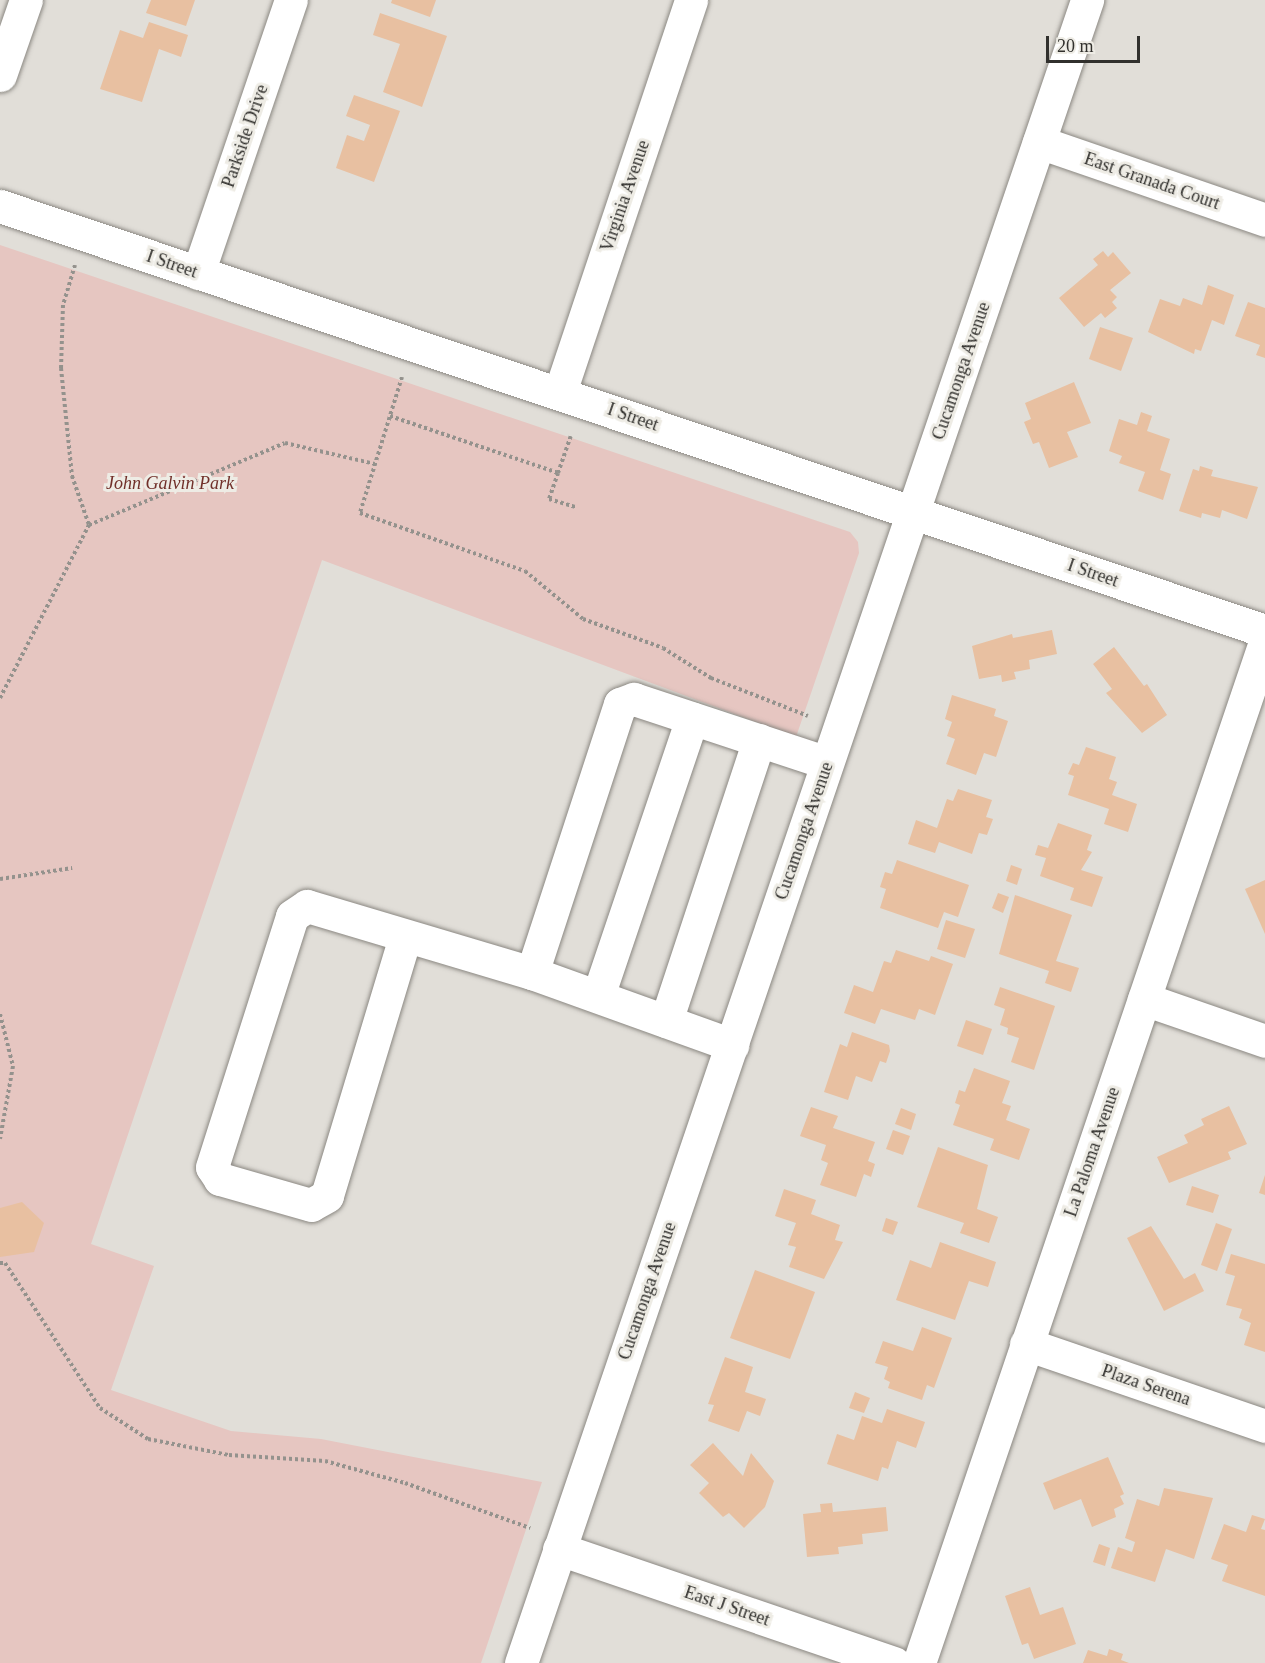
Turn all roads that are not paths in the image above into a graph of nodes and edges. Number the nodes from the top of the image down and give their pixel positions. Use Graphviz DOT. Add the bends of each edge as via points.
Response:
graph roads {
  1 [pos="26,0"];
  2 [pos="291,0"];
  3 [pos="691,0"];
  4 [pos="1088,0"];
  5 [pos="0,75"];
  6 [pos="1039,142"];
  7 [pos="0,206"];
  8 [pos="1265,220"];
  9 [pos="198,273"];
  10 [pos="560,392"];
  11 [pos="913,512"];
  12 [pos="1265,631"];
  13 [pos="1265,642"];
  14 [pos="692,718"];
  15 [pos="759,740"];
  16 [pos="827,763"];
  17 [pos="405,937"];
  18 [pos="532,973"];
  19 [pos="598,996"];
  20 [pos="1144,999"];
  21 [pos="666,1021"];
  22 [pos="1265,1041"];
  23 [pos="732,1045"];
  24 [pos="1026,1344"];
  25 [pos="1265,1426"];
  26 [pos="559,1549"];
  27 [pos="521,1663"];
  28 [pos="894,1663"];
  29 [pos="919,1663"];
  1 -- 5 [label="street"];
  2 -- 9 [label="street, Parkside Drive"];
  3 -- 10 [label="street, Virginia Avenue"];
  4 -- 6 [label="street, Cucamonga Avenue"];
  6 -- 8 [label="street, East Granada Court"];
  6 -- 11 [label="street, Cucamonga Avenue"];
  7 -- 9 [label="street, I Street"];
  9 -- 10 [label="street, I Street"];
  10 -- 11 [label="street, I Street"];
  11 -- 12 [label="street, I Street"];
  11 -- 16 [label="street, Cucamonga Avenue"];
  13 -- 20 [label="street, La Paloma Avenue"];
  14 -- 15 [label="street"];
  14 -- 18 [label="street" via="634,699 620,704"];
  14 -- 19 [label="street"];
  15 -- 16 [label="street"];
  15 -- 21 [label="street"];
  16 -- 23 [label="street, Cucamonga Avenue"];
  17 -- 17 [label="street" via="307,906 292,916 212,1167 220,1179 311,1204 327,1196"];
  17 -- 18 [label="street"];
  18 -- 19 [label="street"];
  19 -- 21 [label="street"];
  20 -- 22 [label="street"];
  20 -- 24 [label="street, La Paloma Avenue"];
  21 -- 23 [label="street"];
  23 -- 26 [label="street, Cucamonga Avenue"];
  24 -- 25 [label="street, Plaza Serena"];
  24 -- 29 [label="street, La Paloma Avenue"];
  26 -- 27 [label="street, Cucamonga Avenue"];
  26 -- 28 [label="street, East J Street"];
}
